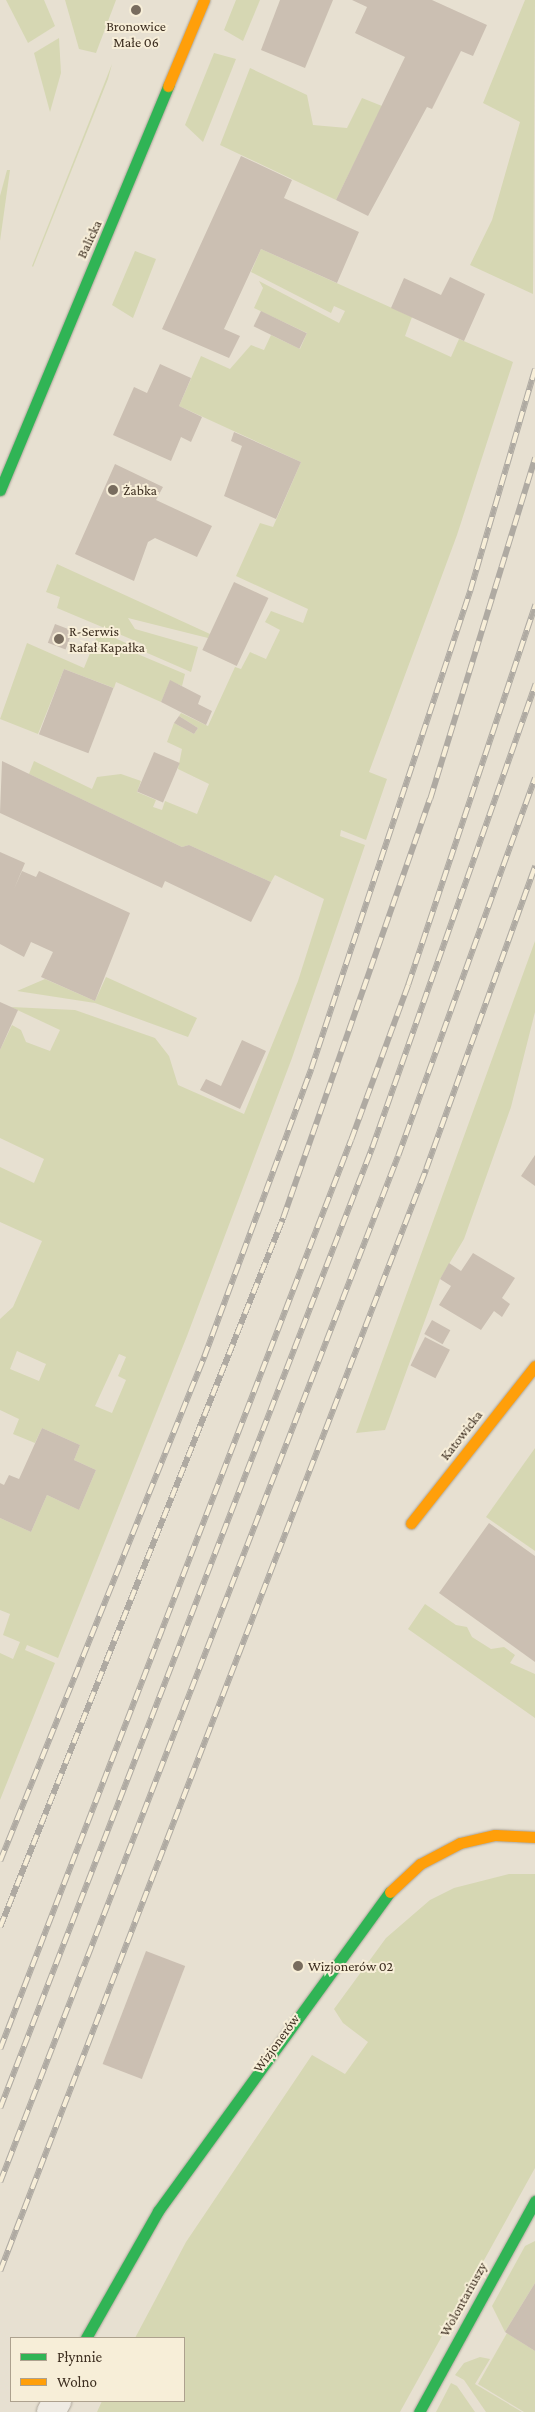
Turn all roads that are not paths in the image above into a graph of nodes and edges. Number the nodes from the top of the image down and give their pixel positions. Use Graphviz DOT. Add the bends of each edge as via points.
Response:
graph roads {
  1 [pos="204,0"];
  2 [pos="0,490"];
  3 [pos="535,1366"];
  4 [pos="411,1523"];
  5 [pos="535,1837"];
  6 [pos="535,2201"];
  7 [pos="87,2337"];
  8 [pos="419,2412"];
  1 -- 2 [label="street, Balicka"];
  3 -- 4 [label="street, Katowicka"];
  5 -- 7 [label="street, Wizjonerów" via="495,1835 460,1842 420,1864 386,1895 158,2211"];
  6 -- 8 [label="street, Wolontariuszy"];
}
